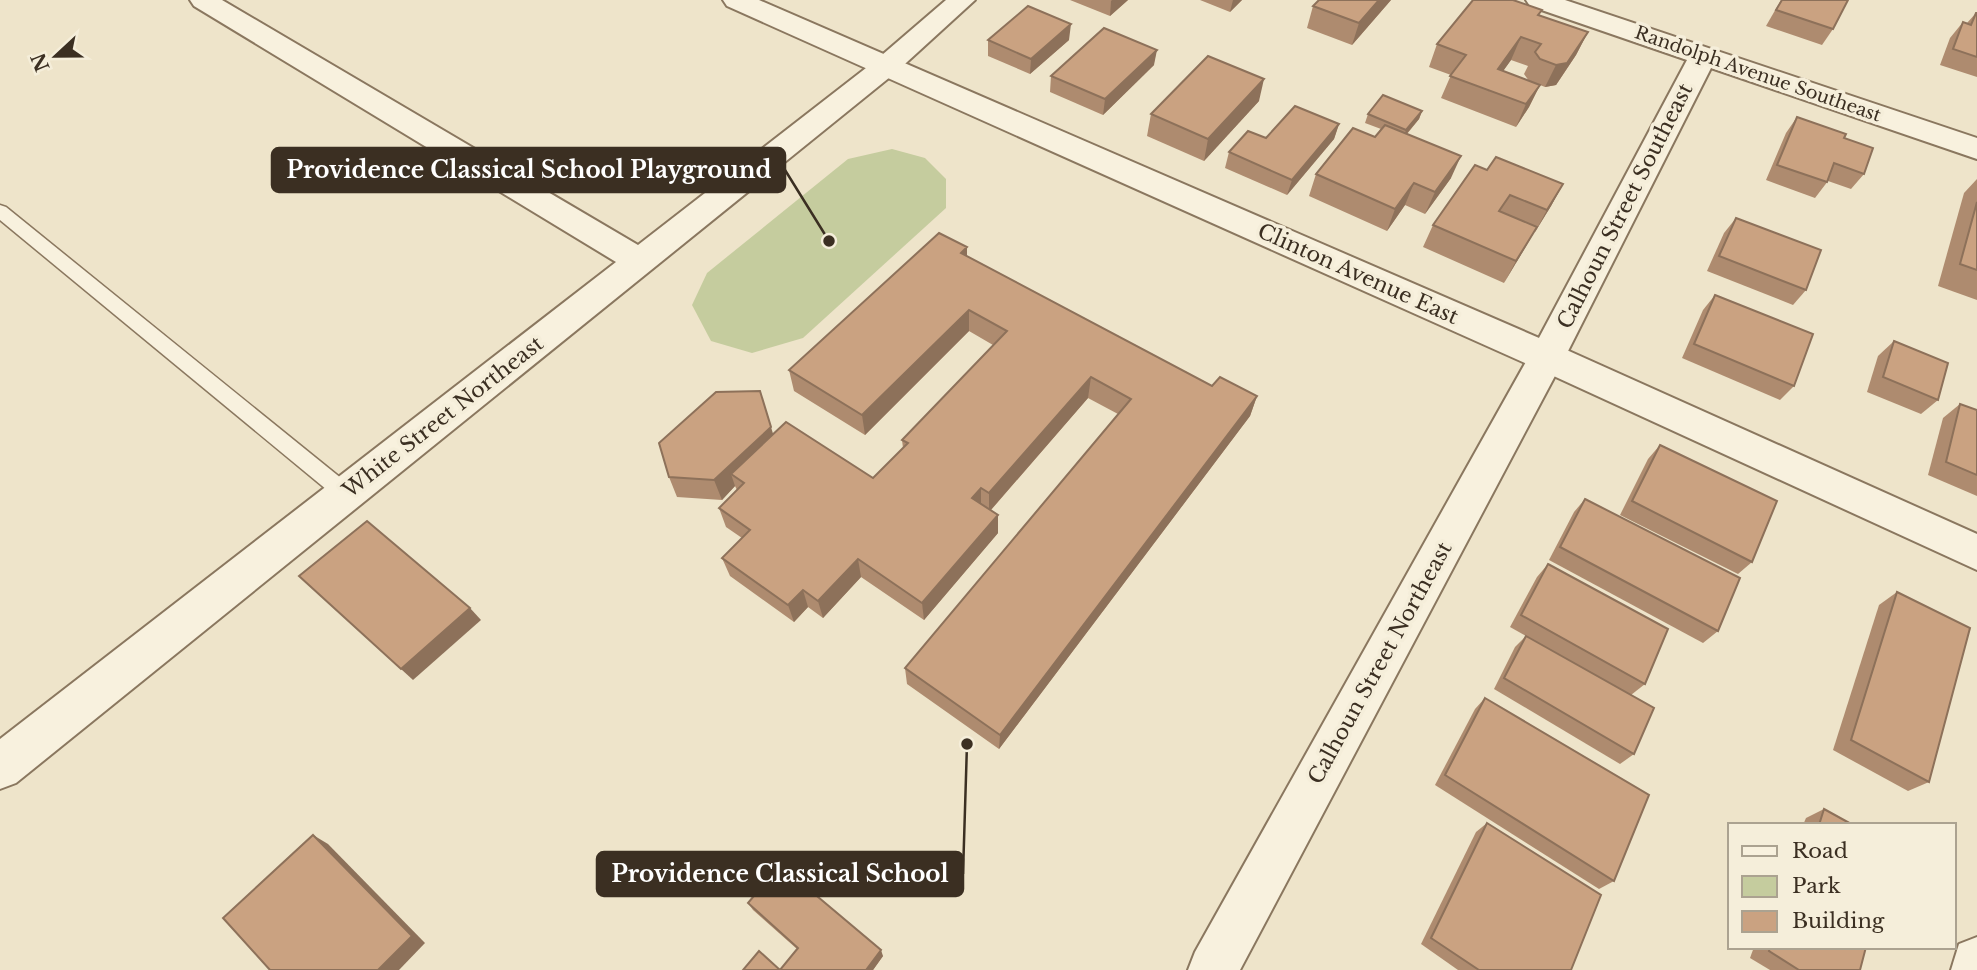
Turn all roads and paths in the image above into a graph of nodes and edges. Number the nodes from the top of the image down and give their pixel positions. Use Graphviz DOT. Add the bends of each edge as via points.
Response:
graph roads {
  1 [pos="204,0"];
  2 [pos="736,0"];
  3 [pos="962,0"];
  4 [pos="1539,0"];
  5 [pos="1703,56"];
  6 [pos="885,67"];
  7 [pos="1977,149"];
  8 [pos="0,211"];
  9 [pos="640,261"];
  10 [pos="1547,357"];
  11 [pos="345,493"];
  12 [pos="1977,553"];
  13 [pos="0,767"];
  14 [pos="1977,962"];
  15 [pos="1213,970"];
  16 [pos="1976,970"];
  1 -- 9 [label="street"];
  2 -- 6 [label="street, Clinton Avenue East"];
  3 -- 6 [label="street, White Street Northeast"];
  4 -- 5 [label="street, Randolph Avenue Southeast"];
  5 -- 7 [label="street, Randolph Avenue Southeast"];
  5 -- 10 [label="street, Calhoun Street Southeast"];
  6 -- 9 [label="street, White Street Northeast"];
  6 -- 10 [label="street, Clinton Avenue East"];
  8 -- 11 [label="lane"];
  9 -- 11 [label="street, White Street Northeast"];
  10 -- 12 [label="street, Clinton Avenue East"];
  10 -- 15 [label="street, Calhoun Street Northeast"];
  11 -- 13 [label="street, White Street Northeast"];
  14 -- 16 [label="street"];
}
